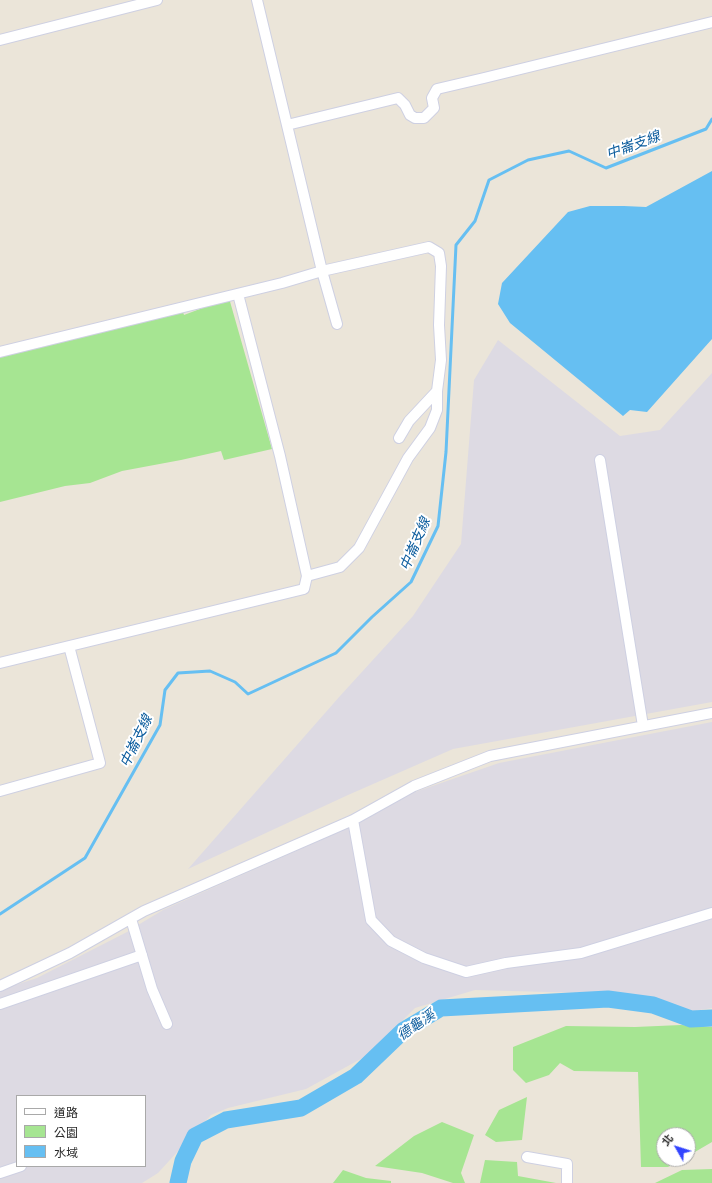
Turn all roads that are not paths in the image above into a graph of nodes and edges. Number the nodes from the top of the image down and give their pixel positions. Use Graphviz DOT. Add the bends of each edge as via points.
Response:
graph roads {
  1 [pos="157,0"];
  2 [pos="257,0"];
  3 [pos="712,22"];
  4 [pos="0,40"];
  5 [pos="287,125"];
  6 [pos="322,271"];
  7 [pos="238,294"];
  8 [pos="337,324"];
  9 [pos="0,352"];
  10 [pos="437,391"];
  11 [pos="400,438"];
  12 [pos="600,460"];
  13 [pos="307,576"];
  14 [pos="70,646"];
  15 [pos="0,663"];
  16 [pos="712,713"];
  17 [pos="643,726"];
  18 [pos="0,791"];
  19 [pos="353,820"];
  20 [pos="712,913"];
  21 [pos="131,919"];
  22 [pos="142,955"];
  23 [pos="0,986"];
  24 [pos="0,1004"];
  25 [pos="167,1024"];
  26 [pos="526,1157"];
  27 [pos="17,1167"];
  28 [pos="0,1173"];
  29 [pos="567,1183"];
  1 -- 4 [label="lane"];
  2 -- 5 [label="lane"];
  3 -- 5 [label="lane" via="437,89 432,98 434,108 424,118 410,115 398,98"];
  5 -- 6 [label="lane"];
  6 -- 7 [label="lane"];
  6 -- 8 [label="lane"];
  6 -- 10 [label="lane" via="429,247 439,253 441,360"];
  7 -- 9 [label="lane"];
  7 -- 13 [label="lane" via="280,456"];
  10 -- 11 [label="lane" via="409,421"];
  10 -- 13 [label="lane" via="437,410 430,428 408,458 359,548 340,567"];
  12 -- 17 [label="lane"];
  13 -- 14 [label="lane" via="304,589"];
  14 -- 15 [label="lane"];
  14 -- 18 [label="lane" via="100,763"];
  16 -- 17 [label="lane"];
  17 -- 19 [label="lane" via="490,756 414,786"];
  19 -- 20 [label="lane" via="371,920 391,941 424,958 466,972 506,963 581,953"];
  19 -- 21 [label="lane" via="144,911"];
  21 -- 22 [label="lane"];
  21 -- 23 [label="lane" via="70,953"];
  22 -- 24 [label="lane"];
  22 -- 25 [label="lane" via="152,989"];
  26 -- 29 [label="lane" via="567,1164"];
  27 -- 28 [label="lane"];
}
